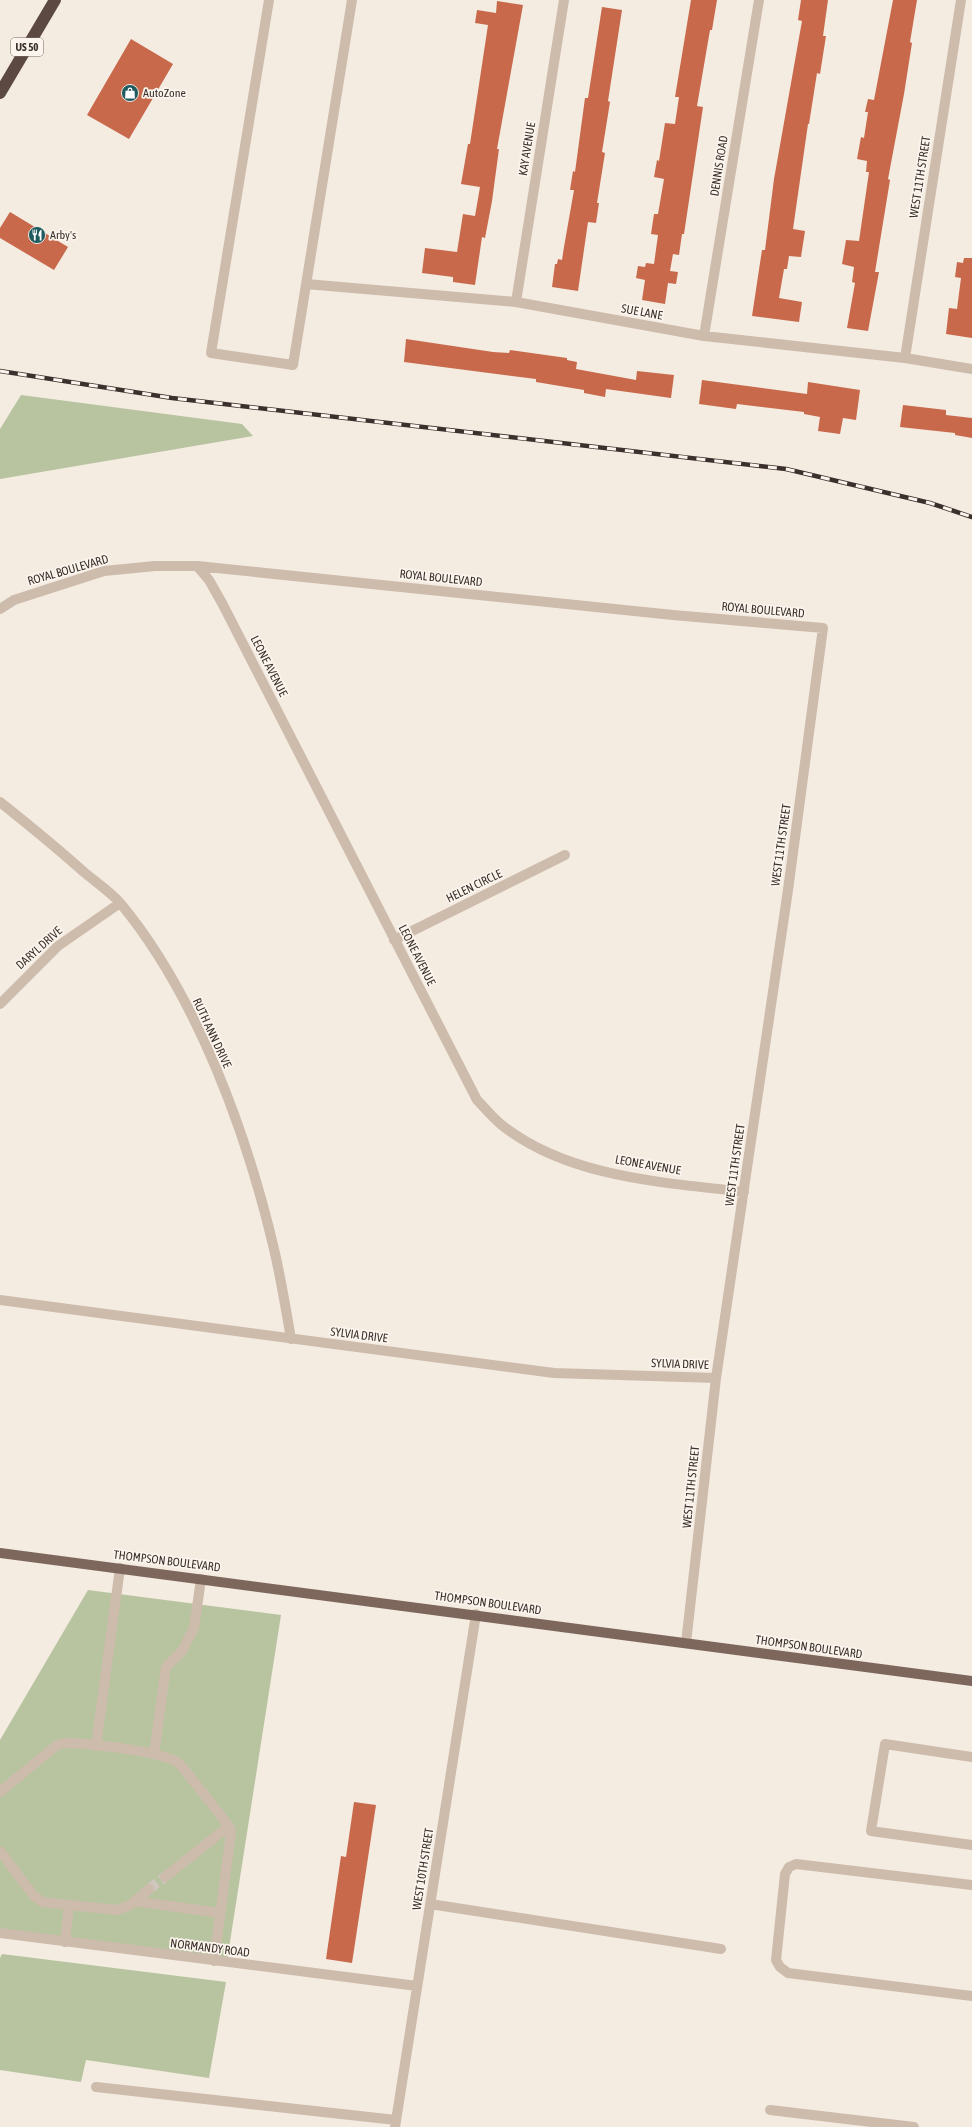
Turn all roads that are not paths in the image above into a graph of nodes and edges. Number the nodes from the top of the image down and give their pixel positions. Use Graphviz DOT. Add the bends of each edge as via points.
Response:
graph roads {
  1 [pos="55,0"];
  2 [pos="269,0"];
  3 [pos="352,0"];
  4 [pos="564,0"];
  5 [pos="759,0"];
  6 [pos="961,0"];
  7 [pos="0,93"];
  8 [pos="306,284"];
  9 [pos="516,302"];
  10 [pos="704,336"];
  11 [pos="904,358"];
  12 [pos="972,369"];
  13 [pos="197,566"];
  14 [pos="0,609"];
  15 [pos="814,691"];
  16 [pos="0,802"];
  17 [pos="566,855"];
  18 [pos="120,903"];
  19 [pos="394,940"];
  20 [pos="0,1004"];
  21 [pos="744,1192"];
  22 [pos="0,1300"];
  23 [pos="291,1340"];
  24 [pos="716,1378"];
  25 [pos="0,1553"];
  26 [pos="120,1568"];
  27 [pos="202,1579"];
  28 [pos="476,1614"];
  29 [pos="686,1643"];
  30 [pos="972,1681"];
  31 [pos="96,1746"];
  32 [pos="154,1754"];
  33 [pos="972,1754"];
  34 [pos="972,1757"];
  35 [pos="0,1792"];
  36 [pos="229,1826"];
  37 [pos="972,1846"];
  38 [pos="0,1851"];
  39 [pos="165,1877"];
  40 [pos="972,1885"];
  41 [pos="149,1889"];
  42 [pos="134,1901"];
  43 [pos="430,1904"];
  44 [pos="69,1905"];
  45 [pos="220,1913"];
  46 [pos="0,1933"];
  47 [pos="64,1942"];
  48 [pos="721,1949"];
  49 [pos="214,1961"];
  50 [pos="417,1986"];
  51 [pos="972,1996"];
  52 [pos="96,2087"];
  53 [pos="770,2110"];
  54 [pos="396,2124"];
  55 [pos="914,2127"];
  1 -- 7 [label="highway, US 50"];
  2 -- 8 [label="street" via="211,353 293,365"];
  3 -- 8 [label="street"];
  4 -- 9 [label="street, KAY AVENUE"];
  5 -- 10 [label="street, DENNIS ROAD"];
  6 -- 11 [label="street, WEST 11TH STREET"];
  8 -- 9 [label="street, SUE LANE"];
  9 -- 10 [label="street, SUE LANE"];
  10 -- 11 [label="street, SUE LANE"];
  11 -- 12 [label="street, SUE LANE"];
  13 -- 14 [label="street, ROYAL BOULEVARD" via="155,566 104,571 14,600"];
  13 -- 15 [label="street, ROYAL BOULEVARD" via="823,628"];
  13 -- 19 [label="street, LEONE AVENUE" via="209,580 222,603"];
  15 -- 21 [label="street, WEST 11TH STREET"];
  16 -- 18 [label="street, RUTH ANN DRIVE"];
  17 -- 19 [label="street, HELEN CIRCLE"];
  18 -- 20 [label="street, DARYL DRIVE" via="58,946"];
  18 -- 23 [label="street, RUTH ANN DRIVE" via="168,971 198,1031 232,1110 252,1165 275,1250"];
  19 -- 21 [label="street, LEONE AVENUE" via="477,1100 502,1125 532,1146 572,1162 622,1176"];
  21 -- 24 [label="street, WEST 11TH STREET"];
  22 -- 23 [label="street, SYLVIA DRIVE"];
  23 -- 24 [label="street, SYLVIA DRIVE" via="554,1373"];
  24 -- 29 [label="street, WEST 11TH STREET"];
  25 -- 26 [label="main road, THOMPSON BOULEVARD"];
  26 -- 27 [label="main road, THOMPSON BOULEVARD"];
  26 -- 31 [label="street"];
  27 -- 28 [label="main road, THOMPSON BOULEVARD"];
  27 -- 32 [label="street" via="194,1628 182,1651 166,1667"];
  28 -- 29 [label="main road, THOMPSON BOULEVARD"];
  28 -- 43 [label="street, WEST 10TH STREET"];
  29 -- 30 [label="main road, THOMPSON BOULEVARD"];
  31 -- 32 [label="street"];
  31 -- 35 [label="street" via="72,1743 57,1745"];
  32 -- 36 [label="street" via="170,1758 180,1764"];
  33 -- 34 [label="street"];
  34 -- 37 [label="street" via="885,1744 871,1831"];
  36 -- 39 [label="street"];
  36 -- 45 [label="street" via="231,1838"];
  38 -- 44 [label="street" via="37,1900"];
  40 -- 51 [label="street" via="796,1864 785,1874 776,1960 788,1973"];
  41 -- 42 [label="street"];
  42 -- 44 [label="street" via="117,1910"];
  42 -- 45 [label="street"];
  43 -- 48 [label="street"];
  43 -- 50 [label="street, WEST 10TH STREET"];
  44 -- 47 [label="street"];
  45 -- 49 [label="street"];
  46 -- 47 [label="street, NORMANDY ROAD"];
  47 -- 49 [label="street, NORMANDY ROAD"];
  49 -- 50 [label="street, NORMANDY ROAD"];
  50 -- 54 [label="street, WEST 10TH STREET"];
  52 -- 54 [label="street"];
  53 -- 55 [label="street"];
}
